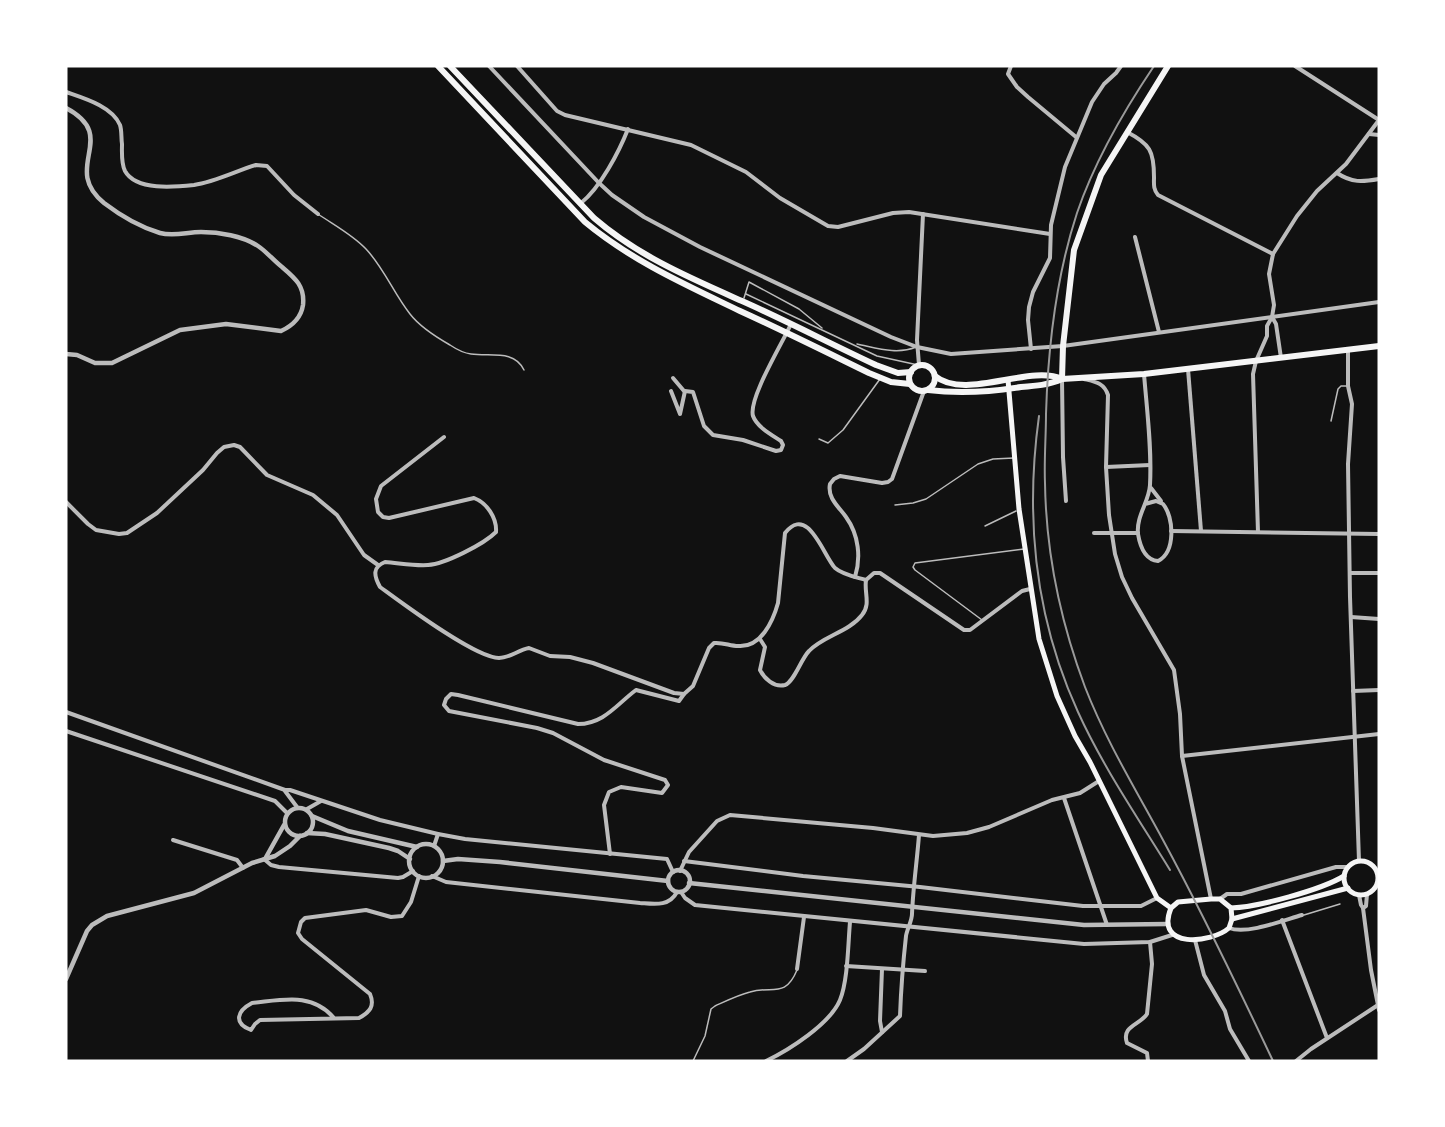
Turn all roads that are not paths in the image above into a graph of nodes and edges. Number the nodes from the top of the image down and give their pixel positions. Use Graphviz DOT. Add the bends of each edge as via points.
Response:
graph roads {
  1 [pos="438,66"];
  2 [pos="450,66"];
  3 [pos="489,66"];
  4 [pos="518,66"];
  5 [pos="1011,66"];
  6 [pos="1121,66"];
  7 [pos="1168,66"];
  8 [pos="1295,66"];
  9 [pos="66,92"];
  10 [pos="66,108"];
  11 [pos="1379,120"];
  12 [pos="628,129"];
  13 [pos="1126,132"];
  14 [pos="1369,134"];
  15 [pos="1379,135"];
  16 [pos="1076,137"];
  17 [pos="1337,173"];
  18 [pos="1379,179"];
  19 [pos="599,183"];
  20 [pos="580,204"];
  21 [pos="574,210"];
  22 [pos="318,214"];
  23 [pos="922,214"];
  24 [pos="1050,234"];
  25 [pos="1135,237"];
  26 [pos="1273,254"];
  27 [pos="746,294"];
  28 [pos="743,302"];
  29 [pos="1379,302"];
  30 [pos="1272,317"];
  31 [pos="791,324"];
  32 [pos="824,330"];
  33 [pos="1159,332"];
  34 [pos="787,333"];
  35 [pos="854,343"];
  36 [pos="1063,346"];
  37 [pos="1379,346"];
  38 [pos="917,347"];
  39 [pos="1031,349"];
  40 [pos="1348,350"];
  41 [pos="66,354"];
  42 [pos="1281,358"];
  43 [pos="1256,361"];
  44 [pos="919,365"];
  45 [pos="1188,369"];
  46 [pos="524,370"];
  47 [pos="911,372"];
  48 [pos="1144,374"];
  49 [pos="935,376"];
  50 [pos="673,378"];
  51 [pos="881,378"];
  52 [pos="1078,378"];
  53 [pos="1062,379"];
  54 [pos="1008,380"];
  55 [pos="910,384"];
  56 [pos="1348,386"];
  57 [pos="1009,389"];
  58 [pos="672,391"];
  59 [pos="685,391"];
  60 [pos="926,391"];
  61 [pos="1331,421"];
  62 [pos="444,437"];
  63 [pos="819,439"];
  64 [pos="1014,458"];
  65 [pos="1150,465"];
  66 [pos="1106,467"];
  67 [pos="1150,488"];
  68 [pos="66,501"];
  69 [pos="1066,501"];
  70 [pos="1145,504"];
  71 [pos="1163,504"];
  72 [pos="895,505"];
  73 [pos="1018,509"];
  74 [pos="985,526"];
  75 [pos="1171,531"];
  76 [pos="1201,531"];
  77 [pos="1258,532"];
  78 [pos="1094,533"];
  79 [pos="1138,533"];
  80 [pos="1349,534"];
  81 [pos="1379,534"];
  82 [pos="1024,549"];
  83 [pos="378,565"];
  84 [pos="1350,573"];
  85 [pos="1379,573"];
  86 [pos="855,577"];
  87 [pos="866,580"];
  88 [pos="1030,589"];
  89 [pos="1351,617"];
  90 [pos="1379,618"];
  91 [pos="983,621"];
  92 [pos="760,639"];
  93 [pos="1379,690"];
  94 [pos="1353,691"];
  95 [pos="684,694"];
  96 [pos="66,712"];
  97 [pos="66,731"];
  98 [pos="1379,734"];
  99 [pos="1353,737"];
  100 [pos="1182,756"];
  101 [pos="1099,781"];
  102 [pos="285,790"];
  103 [pos="1064,798"];
  104 [pos="322,801"];
  105 [pos="297,807"];
  106 [pos="307,809"];
  107 [pos="287,813"];
  108 [pos="312,816"];
  109 [pos="284,825"];
  110 [pos="307,833"];
  111 [pos="438,834"];
  112 [pos="919,835"];
  113 [pos="300,836"];
  114 [pos="173,840"];
  115 [pos="434,846"];
  116 [pos="417,847"];
  117 [pos="610,854"];
  118 [pos="264,859"];
  119 [pos="410,859"];
  120 [pos="443,861"];
  121 [pos="684,861"];
  122 [pos="1359,861"];
  123 [pos="1376,866"];
  124 [pos="1348,867"];
  125 [pos="243,868"];
  126 [pos="413,871"];
  127 [pos="680,871"];
  128 [pos="673,872"];
  129 [pos="419,876"];
  130 [pos="432,876"];
  131 [pos="1344,876"];
  132 [pos="1378,877"];
  133 [pos="668,881"];
  134 [pos="689,883"];
  135 [pos="914,886"];
  136 [pos="1348,888"];
  137 [pos="679,892"];
  138 [pos="1367,894"];
  139 [pos="1359,895"];
  140 [pos="1157,898"];
  141 [pos="1211,899"];
  142 [pos="1220,899"];
  143 [pos="1340,904"];
  144 [pos="911,906"];
  145 [pos="1102,907"];
  146 [pos="1171,908"];
  147 [pos="1231,908"];
  148 [pos="1363,908"];
  149 [pos="1302,915"];
  150 [pos="804,917"];
  151 [pos="1232,919"];
  152 [pos="1282,920"];
  153 [pos="850,922"];
  154 [pos="1168,924"];
  155 [pos="1108,926"];
  156 [pos="908,927"];
  157 [pos="1229,928"];
  158 [pos="1172,935"];
  159 [pos="1194,939"];
  160 [pos="1150,942"];
  161 [pos="846,966"];
  162 [pos="797,969"];
  163 [pos="882,969"];
  164 [pos="903,970"];
  165 [pos="925,971"];
  166 [pos="66,979"];
  167 [pos="1378,1007"];
  168 [pos="334,1018"];
  169 [pos="882,1032"];
  170 [pos="1327,1038"];
  171 [pos="693,1061"];
  172 [pos="766,1061"];
  173 [pos="847,1061"];
  174 [pos="1148,1061"];
  175 [pos="1249,1061"];
  176 [pos="1296,1061"];
  1 -- 21 [label="main road"];
  2 -- 20 [label="main road"];
  3 -- 19 [label="street"];
  4 -- 12 [label="street" via="557,111"];
  5 -- 16 [label="street" via="1008,74 1017,87"];
  6 -- 16 [label="street" via="1104,84"];
  7 -- 13 [label="main road"];
  8 -- 11 [label="street"];
  9 -- 22 [label="street" via="96,104 116,120 121,127 125,171 140,183 195,185 262,165"];
  10 -- 41 [label="street" via="89,126 87,179 92,190 109,206 131,221 161,233 201,232 256,244 296,279 303,296 303,307 295,322 280,331 226,324 180,330 104,364"];
  11 -- 14 [label="street"];
  12 -- 19 [label="street"];
  12 -- 23 [label="street" via="700,149 746,172 780,198 828,226 893,213"];
  13 -- 26 [label="street" via="1144,142 1152,152 1158,195"];
  13 -- 36 [label="main road" via="1095,187 1074,250"];
  14 -- 15 [label="street"];
  14 -- 17 [label="street"];
  16 -- 24 [label="street"];
  17 -- 18 [label="street" via="1352,181"];
  17 -- 26 [label="street" via="1297,216"];
  19 -- 20 [label="street"];
  19 -- 38 [label="street" via="644,216 700,247"];
  20 -- 21 [label="main road"];
  20 -- 28 [label="main road" via="613,235 642,254"];
  21 -- 34 [label="main road" via="609,242 638,261"];
  22 -- 46 [label="lane" via="368,251 411,316 435,336 463,352 514,359"];
  23 -- 24 [label="street"];
  23 -- 38 [label="street"];
  24 -- 39 [label="street" via="1050,258 1029,307"];
  25 -- 33 [label="street"];
  26 -- 30 [label="street" via="1269,274"];
  27 -- 28 [label="lane"];
  27 -- 32 [label="lane"];
  27 -- 32 [label="lane" via="749,282 799,309"];
  28 -- 31 [label="main road"];
  29 -- 30 [label="street"];
  30 -- 33 [label="street"];
  30 -- 42 [label="street"];
  30 -- 43 [label="street"];
  31 -- 34 [label="street"];
  31 -- 47 [label="main road" via="876,365 898,373"];
  32 -- 35 [label="lane"];
  33 -- 36 [label="street"];
  34 -- 51 [label="main road"];
  34 -- 59 [label="street" via="752,408 755,419 781,441 781,450 713,435 704,426 693,392"];
  35 -- 38 [label="lane" via="895,352"];
  35 -- 44 [label="lane" via="877,356"];
  36 -- 39 [label="street"];
  36 -- 53 [label="main road"];
  37 -- 40 [label="main road"];
  38 -- 39 [label="street" via="962,354"];
  38 -- 44 [label="street"];
  40 -- 42 [label="main road"];
  40 -- 56 [label="street"];
  42 -- 43 [label="main road"];
  43 -- 45 [label="main road"];
  43 -- 77 [label="street" via="1253,374"];
  44 -- 47 [label="main road"];
  44 -- 49 [label="main road" via="931,368"];
  45 -- 48 [label="main road"];
  45 -- 76 [label="street"];
  47 -- 55 [label="main road"];
  48 -- 52 [label="main road"];
  48 -- 65 [label="street"];
  49 -- 54 [label="main road" via="949,384"];
  49 -- 60 [label="main road" via="934,385"];
  50 -- 59 [label="street"];
  51 -- 55 [label="main road"];
  51 -- 63 [label="lane" via="843,430 828,443"];
  52 -- 53 [label="main road"];
  52 -- 66 [label="street" via="1100,383 1107,391"];
  53 -- 54 [label="main road" via="1052,374"];
  53 -- 57 [label="main road"];
  53 -- 69 [label="street"];
  54 -- 57 [label="main road"];
  55 -- 60 [label="main road" via="916,390"];
  56 -- 61 [label="lane" via="1338,389"];
  56 -- 80 [label="street" via="1352,404"];
  57 -- 60 [label="main road" via="968,393"];
  57 -- 64 [label="main road"];
  58 -- 59 [label="street" via="680,414"];
  60 -- 86 [label="street" via="888,482 840,476 830,484 831,497 855,536 860,559"];
  62 -- 83 [label="street" via="381,486 376,499 378,512 389,518 474,498 486,505 497,524 496,532 441,562"];
  64 -- 72 [label="lane" via="978,464 926,499"];
  64 -- 73 [label="main road"];
  65 -- 66 [label="street"];
  65 -- 67 [label="street"];
  66 -- 100 [label="street" via="1109,515 1122,577 1174,670"];
  67 -- 70 [label="street"];
  67 -- 71 [label="street"];
  68 -- 83 [label="street" via="96,530 127,533 156,513 224,447 234,445 267,475 313,495 337,515 364,555"];
  70 -- 71 [label="street"];
  70 -- 79 [label="street"];
  71 -- 75 [label="street"];
  73 -- 74 [label="lane"];
  73 -- 82 [label="main road"];
  75 -- 76 [label="street"];
  75 -- 79 [label="street" via="1167,553 1158,561 1145,554"];
  76 -- 77 [label="street"];
  77 -- 80 [label="street"];
  78 -- 79 [label="street"];
  80 -- 81 [label="street"];
  80 -- 84 [label="street"];
  82 -- 88 [label="main road"];
  82 -- 91 [label="lane" via="915,563 915,570"];
  83 -- 95 [label="street" via="375,578 380,587 437,627 489,656 507,657 529,648 593,663"];
  84 -- 85 [label="street"];
  84 -- 89 [label="street"];
  86 -- 87 [label="street"];
  86 -- 92 [label="street" via="834,567 815,534 805,525 790,527 784,539 778,603"];
  87 -- 91 [label="street" via="880,573 964,630"];
  87 -- 92 [label="street" via="868,600 862,616 812,648 784,685 776,685 763,676 760,670 765,647"];
  88 -- 91 [label="street"];
  88 -- 101 [label="main road" via="1039,639 1057,696"];
  89 -- 90 [label="street"];
  89 -- 94 [label="street"];
  92 -- 95 [label="street" via="749,646 714,643 693,687"];
  93 -- 94 [label="street"];
  94 -- 99 [label="street"];
  95 -- 117 [label="street" via="676,702 636,690 590,724 458,694 446,699 444,705 449,711 553,733 604,760 665,780 668,785 662,793 621,787 609,792 604,805"];
  96 -- 102 [label="street"];
  97 -- 107 [label="street" via="276,801"];
  98 -- 99 [label="street"];
  99 -- 100 [label="street"];
  99 -- 122 [label="street"];
  100 -- 141 [label="street"];
  101 -- 103 [label="street"];
  101 -- 140 [label="main road"];
  102 -- 104 [label="street"];
  102 -- 105 [label="street"];
  103 -- 112 [label="street" via="967,833"];
  103 -- 145 [label="street"];
  104 -- 106 [label="street"];
  104 -- 111 [label="street"];
  105 -- 106 [label="street"];
  105 -- 107 [label="street"];
  106 -- 108 [label="street"];
  107 -- 109 [label="street"];
  108 -- 110 [label="street" via="313,824"];
  108 -- 116 [label="street" via="348,831"];
  109 -- 113 [label="street" via="288,832"];
  109 -- 118 [label="street"];
  110 -- 113 [label="street"];
  110 -- 119 [label="street" via="389,848"];
  111 -- 115 [label="street"];
  111 -- 117 [label="street"];
  112 -- 121 [label="street" via="730,815 717,821"];
  112 -- 135 [label="street"];
  113 -- 118 [label="street" via="275,856"];
  114 -- 125 [label="street" via="237,860"];
  115 -- 116 [label="street"];
  115 -- 120 [label="street"];
  116 -- 119 [label="street"];
  117 -- 128 [label="street" via="667,860"];
  118 -- 125 [label="street"];
  118 -- 126 [label="street" via="279,867 398,878"];
  119 -- 126 [label="street"];
  120 -- 130 [label="street"];
  120 -- 133 [label="street" via="501,862"];
  121 -- 127 [label="street"];
  121 -- 135 [label="street"];
  122 -- 123 [label="main road"];
  122 -- 124 [label="main road"];
  123 -- 132 [label="main road"];
  124 -- 131 [label="main road"];
  124 -- 142 [label="street" via="1241,894 1227,894"];
  125 -- 166 [label="street" via="181,898 98,921 87,932"];
  126 -- 129 [label="street"];
  127 -- 128 [label="street"];
  127 -- 134 [label="street" via="688,876"];
  128 -- 133 [label="street"];
  129 -- 130 [label="street"];
  129 -- 168 [label="street" via="402,916 366,910 305,918 301,922 298,933 303,939 363,987 373,1000 371,1009 359,1018"];
  130 -- 137 [label="street" via="446,882 640,903 666,903"];
  131 -- 136 [label="main road"];
  131 -- 147 [label="main road" via="1332,884"];
  132 -- 138 [label="main road"];
  133 -- 137 [label="street"];
  134 -- 137 [label="street" via="687,889"];
  134 -- 144 [label="street"];
  135 -- 144 [label="street"];
  135 -- 145 [label="street"];
  136 -- 139 [label="main road"];
  136 -- 151 [label="main road"];
  137 -- 150 [label="street" via="695,905"];
  138 -- 139 [label="main road"];
  138 -- 148 [label="street"];
  139 -- 148 [label="street"];
  140 -- 145 [label="street" via="1141,906"];
  140 -- 146 [label="main road"];
  141 -- 142 [label="main road"];
  141 -- 146 [label="main road" via="1178,902"];
  142 -- 147 [label="main road"];
  143 -- 149 [label="lane"];
  144 -- 155 [label="street"];
  144 -- 156 [label="street"];
  145 -- 155 [label="street"];
  146 -- 154 [label="main road"];
  147 -- 151 [label="main road"];
  148 -- 167 [label="street"];
  149 -- 152 [label="street"];
  150 -- 153 [label="street"];
  150 -- 162 [label="street"];
  151 -- 157 [label="main road"];
  152 -- 157 [label="street" via="1237,931"];
  152 -- 170 [label="street"];
  153 -- 156 [label="street"];
  153 -- 161 [label="street"];
  154 -- 155 [label="street"];
  154 -- 158 [label="main road"];
  156 -- 160 [label="street" via="1084,944"];
  156 -- 164 [label="street"];
  157 -- 159 [label="main road" via="1218,935"];
  158 -- 159 [label="main road"];
  158 -- 160 [label="street"];
  159 -- 175 [label="street" via="1204,975"];
  160 -- 174 [label="street" via="1152,975 1147,1014 1132,1025 1125,1038 1127,1043 1147,1053"];
  161 -- 163 [label="street"];
  161 -- 172 [label="street" via="842,993 833,1012 786,1052"];
  162 -- 171 [label="lane" via="789,985 777,991 753,991 711,1009 705,1036"];
  163 -- 164 [label="street"];
  163 -- 169 [label="street"];
  164 -- 165 [label="street"];
  164 -- 169 [label="street" via="900,1016"];
  167 -- 170 [label="street"];
  168 -- 168 [label="street" via="303,999 252,1003 245,1007 239,1021 251,1030 260,1020"];
  169 -- 173 [label="street"];
  170 -- 176 [label="street"];
}
